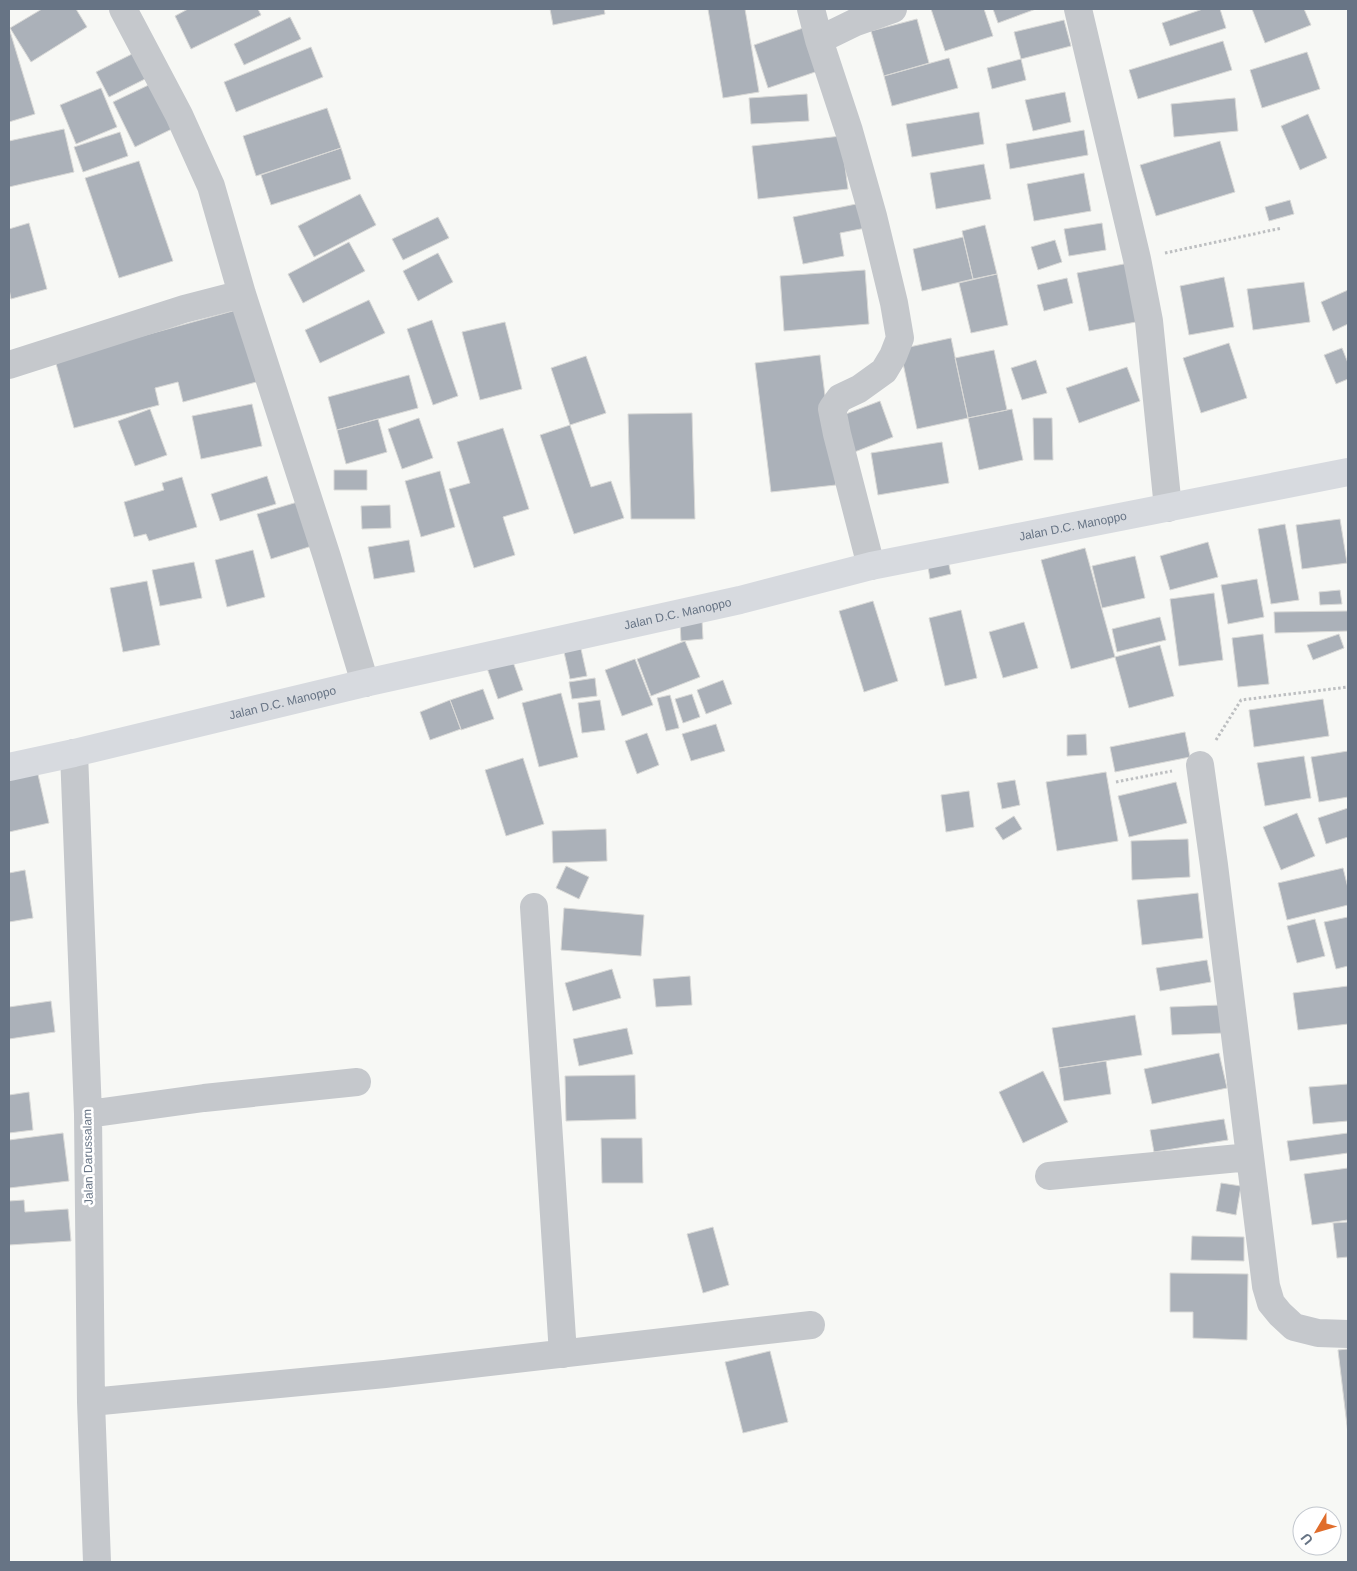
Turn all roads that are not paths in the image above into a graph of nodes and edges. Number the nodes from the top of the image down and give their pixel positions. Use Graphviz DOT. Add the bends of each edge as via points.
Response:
graph roads {
  1 [pos="123,9"];
  2 [pos="812,9"];
  3 [pos="893,9"];
  4 [pos="1078,9"];
  5 [pos="819,40"];
  6 [pos="242,294"];
  7 [pos="9,365"];
  8 [pos="1348,472"];
  9 [pos="1168,508"];
  10 [pos="871,566"];
  11 [pos="365,683"];
  12 [pos="74,753"];
  13 [pos="1200,765"];
  14 [pos="9,767"];
  15 [pos="534,907"];
  16 [pos="356,1082"];
  17 [pos="88,1114"];
  18 [pos="1250,1157"];
  19 [pos="1049,1176"];
  20 [pos="811,1325"];
  21 [pos="1348,1334"];
  22 [pos="563,1354"];
  23 [pos="91,1402"];
  24 [pos="97,1562"];
  1 -- 6 [label="street" via="179,116 211,186"];
  2 -- 5 [label="street"];
  3 -- 5 [label="street"];
  4 -- 9 [label="street" via="1149,322"];
  5 -- 10 [label="street" via="850,131 871,208 900,338 884,371 860,389 840,398 832,409"];
  6 -- 7 [label="street" via="184,308"];
  6 -- 11 [label="street"];
  8 -- 9 [label="highway, Jalan D.C. Manoppo"];
  9 -- 10 [label="highway, Jalan D.C. Manoppo"];
  10 -- 11 [label="highway, Jalan D.C. Manoppo" via="740,600"];
  11 -- 12 [label="highway, Jalan D.C. Manoppo"];
  12 -- 14 [label="highway, Jalan D.C. Manoppo"];
  12 -- 17 [label="street, Jalan Darussalam"];
  13 -- 18 [label="street"];
  15 -- 22 [label="street"];
  16 -- 17 [label="street"];
  17 -- 23 [label="street, Jalan Darussalam"];
  18 -- 19 [label="street"];
  18 -- 21 [label="street" via="1266,1286 1271,1303 1294,1327 1318,1333"];
  20 -- 22 [label="street"];
  22 -- 23 [label="street"];
  23 -- 24 [label="street, Jalan Darussalam"];
}
